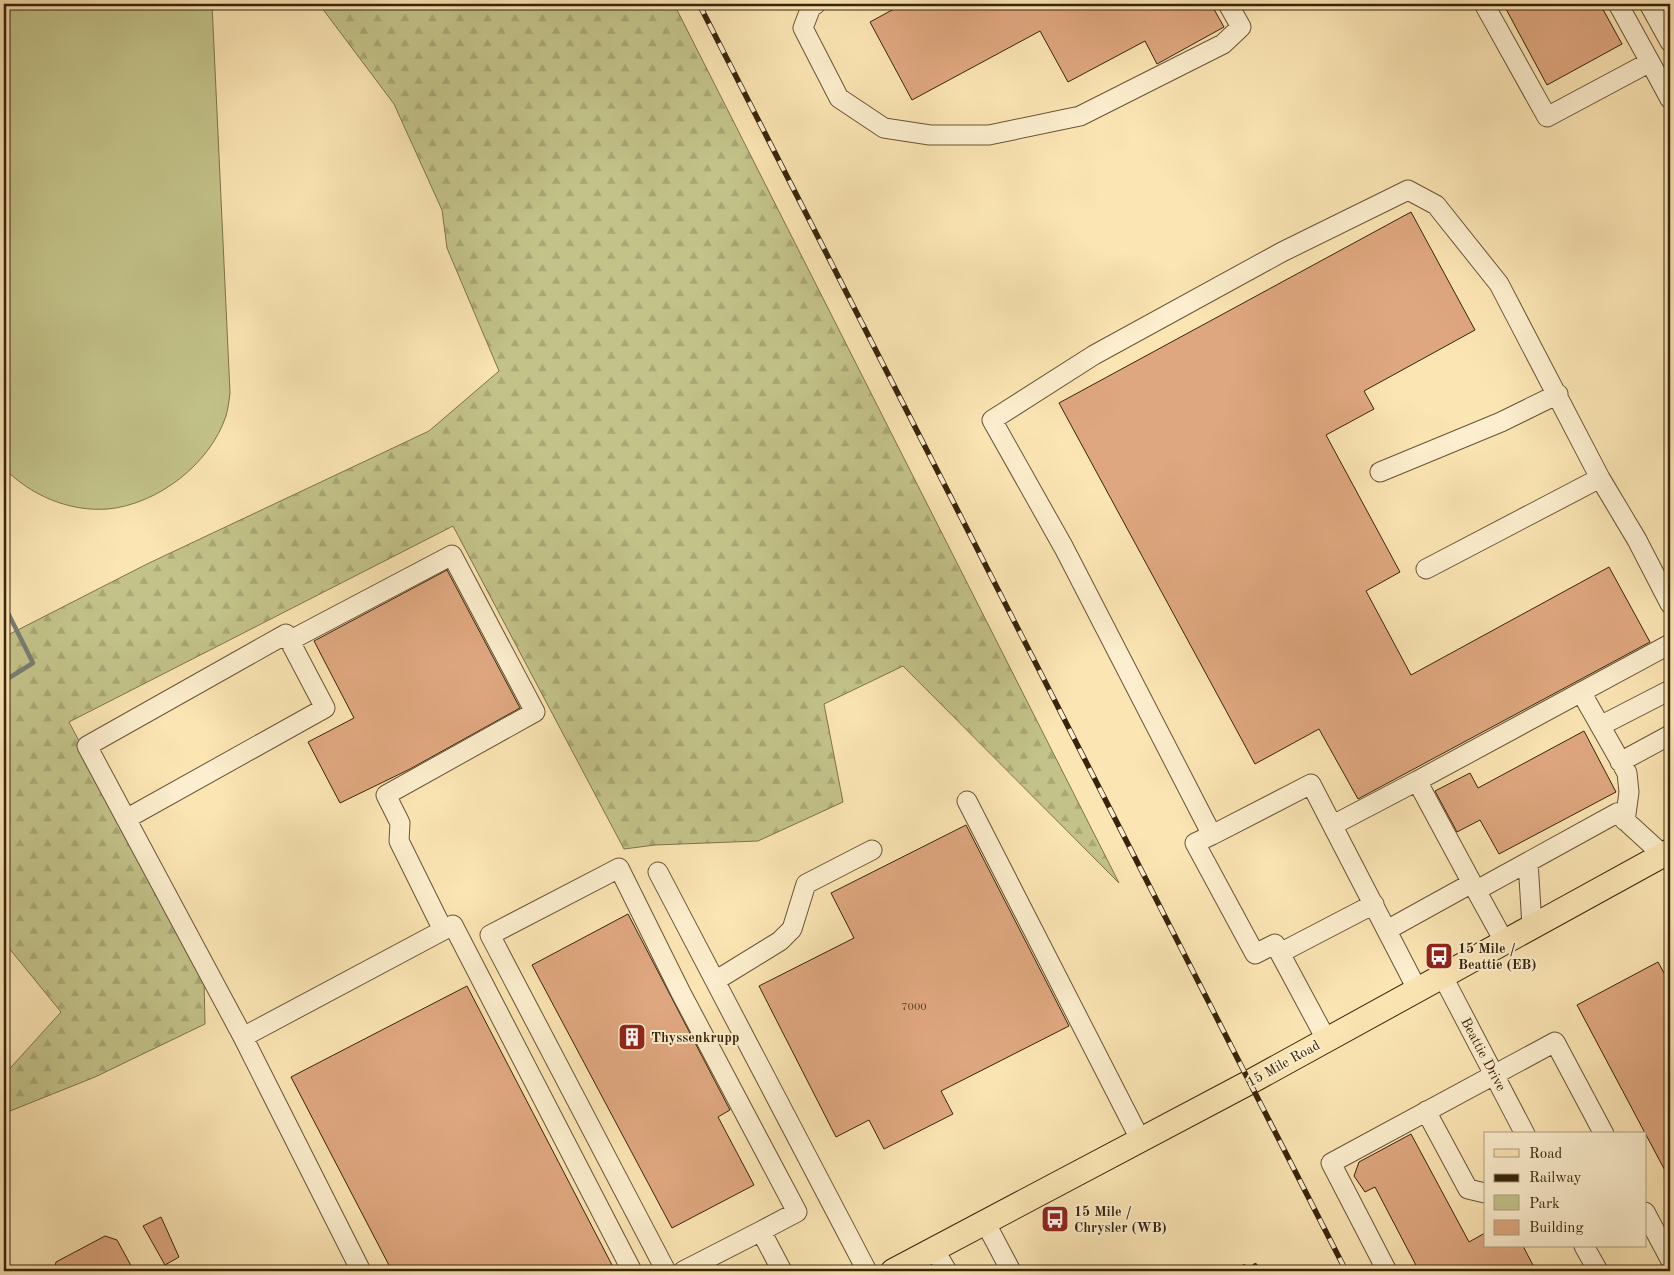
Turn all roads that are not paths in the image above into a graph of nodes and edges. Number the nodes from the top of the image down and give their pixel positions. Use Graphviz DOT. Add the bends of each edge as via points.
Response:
graph roads {
  1 [pos="816,4"];
  2 [pos="1228,4"];
  3 [pos="1484,4"];
  4 [pos="1618,4"];
  5 [pos="1649,4"];
  6 [pos="1670,42"];
  7 [pos="1650,62"];
  8 [pos="1670,99"];
  9 [pos="1558,394"];
  10 [pos="1380,472"];
  11 [pos="1600,478"];
  12 [pos="1426,569"];
  13 [pos="1670,604"];
  14 [pos="289,641"];
  15 [pos="1670,644"];
  16 [pos="1670,690"];
  17 [pos="1581,692"];
  18 [pos="1600,726"];
  19 [pos="1670,735"];
  20 [pos="1620,762"];
  21 [pos="1417,781"];
  22 [pos="967,801"];
  23 [pos="126,819"];
  24 [pos="1625,820"];
  25 [pos="1333,825"];
  26 [pos="1212,835"];
  27 [pos="872,850"];
  28 [pos="1667,853"];
  29 [pos="1528,862"];
  30 [pos="658,872"];
  31 [pos="1474,886"];
  32 [pos="1374,904"];
  33 [pos="1532,926"];
  34 [pos="443,930"];
  35 [pos="1387,930"];
  36 [pos="1504,941"];
  37 [pos="1280,953"];
  38 [pos="1442,975"];
  39 [pos="715,981"];
  40 [pos="1417,988"];
  41 [pos="243,1037"];
  42 [pos="1326,1039"];
  43 [pos="1494,1074"];
  44 [pos="1426,1111"];
  45 [pos="1524,1132"];
  46 [pos="1603,1132"];
  47 [pos="1140,1139"];
  48 [pos="1484,1193"];
  49 [pos="1646,1214"];
  50 [pos="985,1222"];
  51 [pos="761,1231"];
  52 [pos="1585,1248"];
  53 [pos="934,1250"];
  54 [pos="1670,1259"];
  55 [pos="1385,1266"];
  56 [pos="1590,1269"];
  57 [pos="689,1270"];
  58 [pos="361,1271"];
  59 [pos="632,1271"];
  60 [pos="666,1271"];
  61 [pos="782,1271"];
  62 [pos="867,1271"];
  63 [pos="893,1271"];
  64 [pos="946,1271"];
  65 [pos="1011,1271"];
  1 -- 2 [label="street" via="811,7 803,28 839,98 884,128 930,135 989,135 1080,116 1223,44 1241,27"];
  3 -- 7 [label="street" via="1547,116"];
  4 -- 7 [label="street"];
  5 -- 6 [label="street"];
  7 -- 8 [label="street"];
  9 -- 10 [label="street" via="1501,422"];
  9 -- 11 [label="street"];
  9 -- 26 [label="street" via="1499,284 1436,205 1408,190 1282,252 1094,355 992,420 1064,548"];
  11 -- 12 [label="street"];
  11 -- 13 [label="street"];
  14 -- 23 [label="street" via="325,708"];
  14 -- 23 [label="street" via="286,634 87,746"];
  14 -- 34 [label="street" via="452,555 535,712 386,795 400,823 399,841"];
  15 -- 17 [label="street"];
  16 -- 18 [label="street"];
  17 -- 18 [label="street"];
  17 -- 21 [label="street"];
  18 -- 20 [label="street"];
  19 -- 20 [label="street"];
  20 -- 24 [label="street" via="1627,773 1629,792"];
  21 -- 25 [label="street"];
  21 -- 31 [label="street"];
  22 -- 47 [label="street"];
  23 -- 41 [label="street"];
  24 -- 28 [label="street"];
  24 -- 29 [label="street" via="1616,813"];
  25 -- 26 [label="street" via="1311,784"];
  25 -- 32 [label="street"];
  26 -- 37 [label="street" via="1195,843 1254,954 1275,944"];
  27 -- 39 [label="street" via="806,884 792,930 780,941"];
  28 -- 33 [label="main road, 15 Mile Road"];
  29 -- 31 [label="street"];
  29 -- 33 [label="street"];
  30 -- 39 [label="street"];
  31 -- 35 [label="street"];
  31 -- 36 [label="street"];
  32 -- 35 [label="street"];
  32 -- 37 [label="street"];
  33 -- 36 [label="main road, 15 Mile Road"];
  34 -- 41 [label="street"];
  34 -- 59 [label="street" via="453,925"];
  35 -- 40 [label="street"];
  36 -- 38 [label="main road, 15 Mile Road"];
  37 -- 42 [label="street"];
  38 -- 40 [label="main road, 15 Mile Road"];
  38 -- 43 [label="street, Beattie Drive"];
  39 -- 62 [label="street"];
  40 -- 42 [label="main road, 15 Mile Road"];
  41 -- 58 [label="street"];
  42 -- 47 [label="main road, 15 Mile Road"];
  43 -- 44 [label="street"];
  43 -- 45 [label="street, Beattie Drive"];
  43 -- 46 [label="street" via="1555,1042"];
  44 -- 48 [label="street" via="1468,1189"];
  44 -- 55 [label="street" via="1331,1163"];
  47 -- 50 [label="main road, 15 Mile Road"];
  49 -- 54 [label="street"];
  50 -- 53 [label="main road, 15 Mile Road"];
  50 -- 65 [label="street"];
  51 -- 57 [label="street"];
  51 -- 60 [label="street" via="797,1212 619,868 490,935"];
  51 -- 61 [label="street"];
  52 -- 56 [label="street"];
  53 -- 63 [label="main road, 15 Mile Road"];
  53 -- 64 [label="street"];
}
